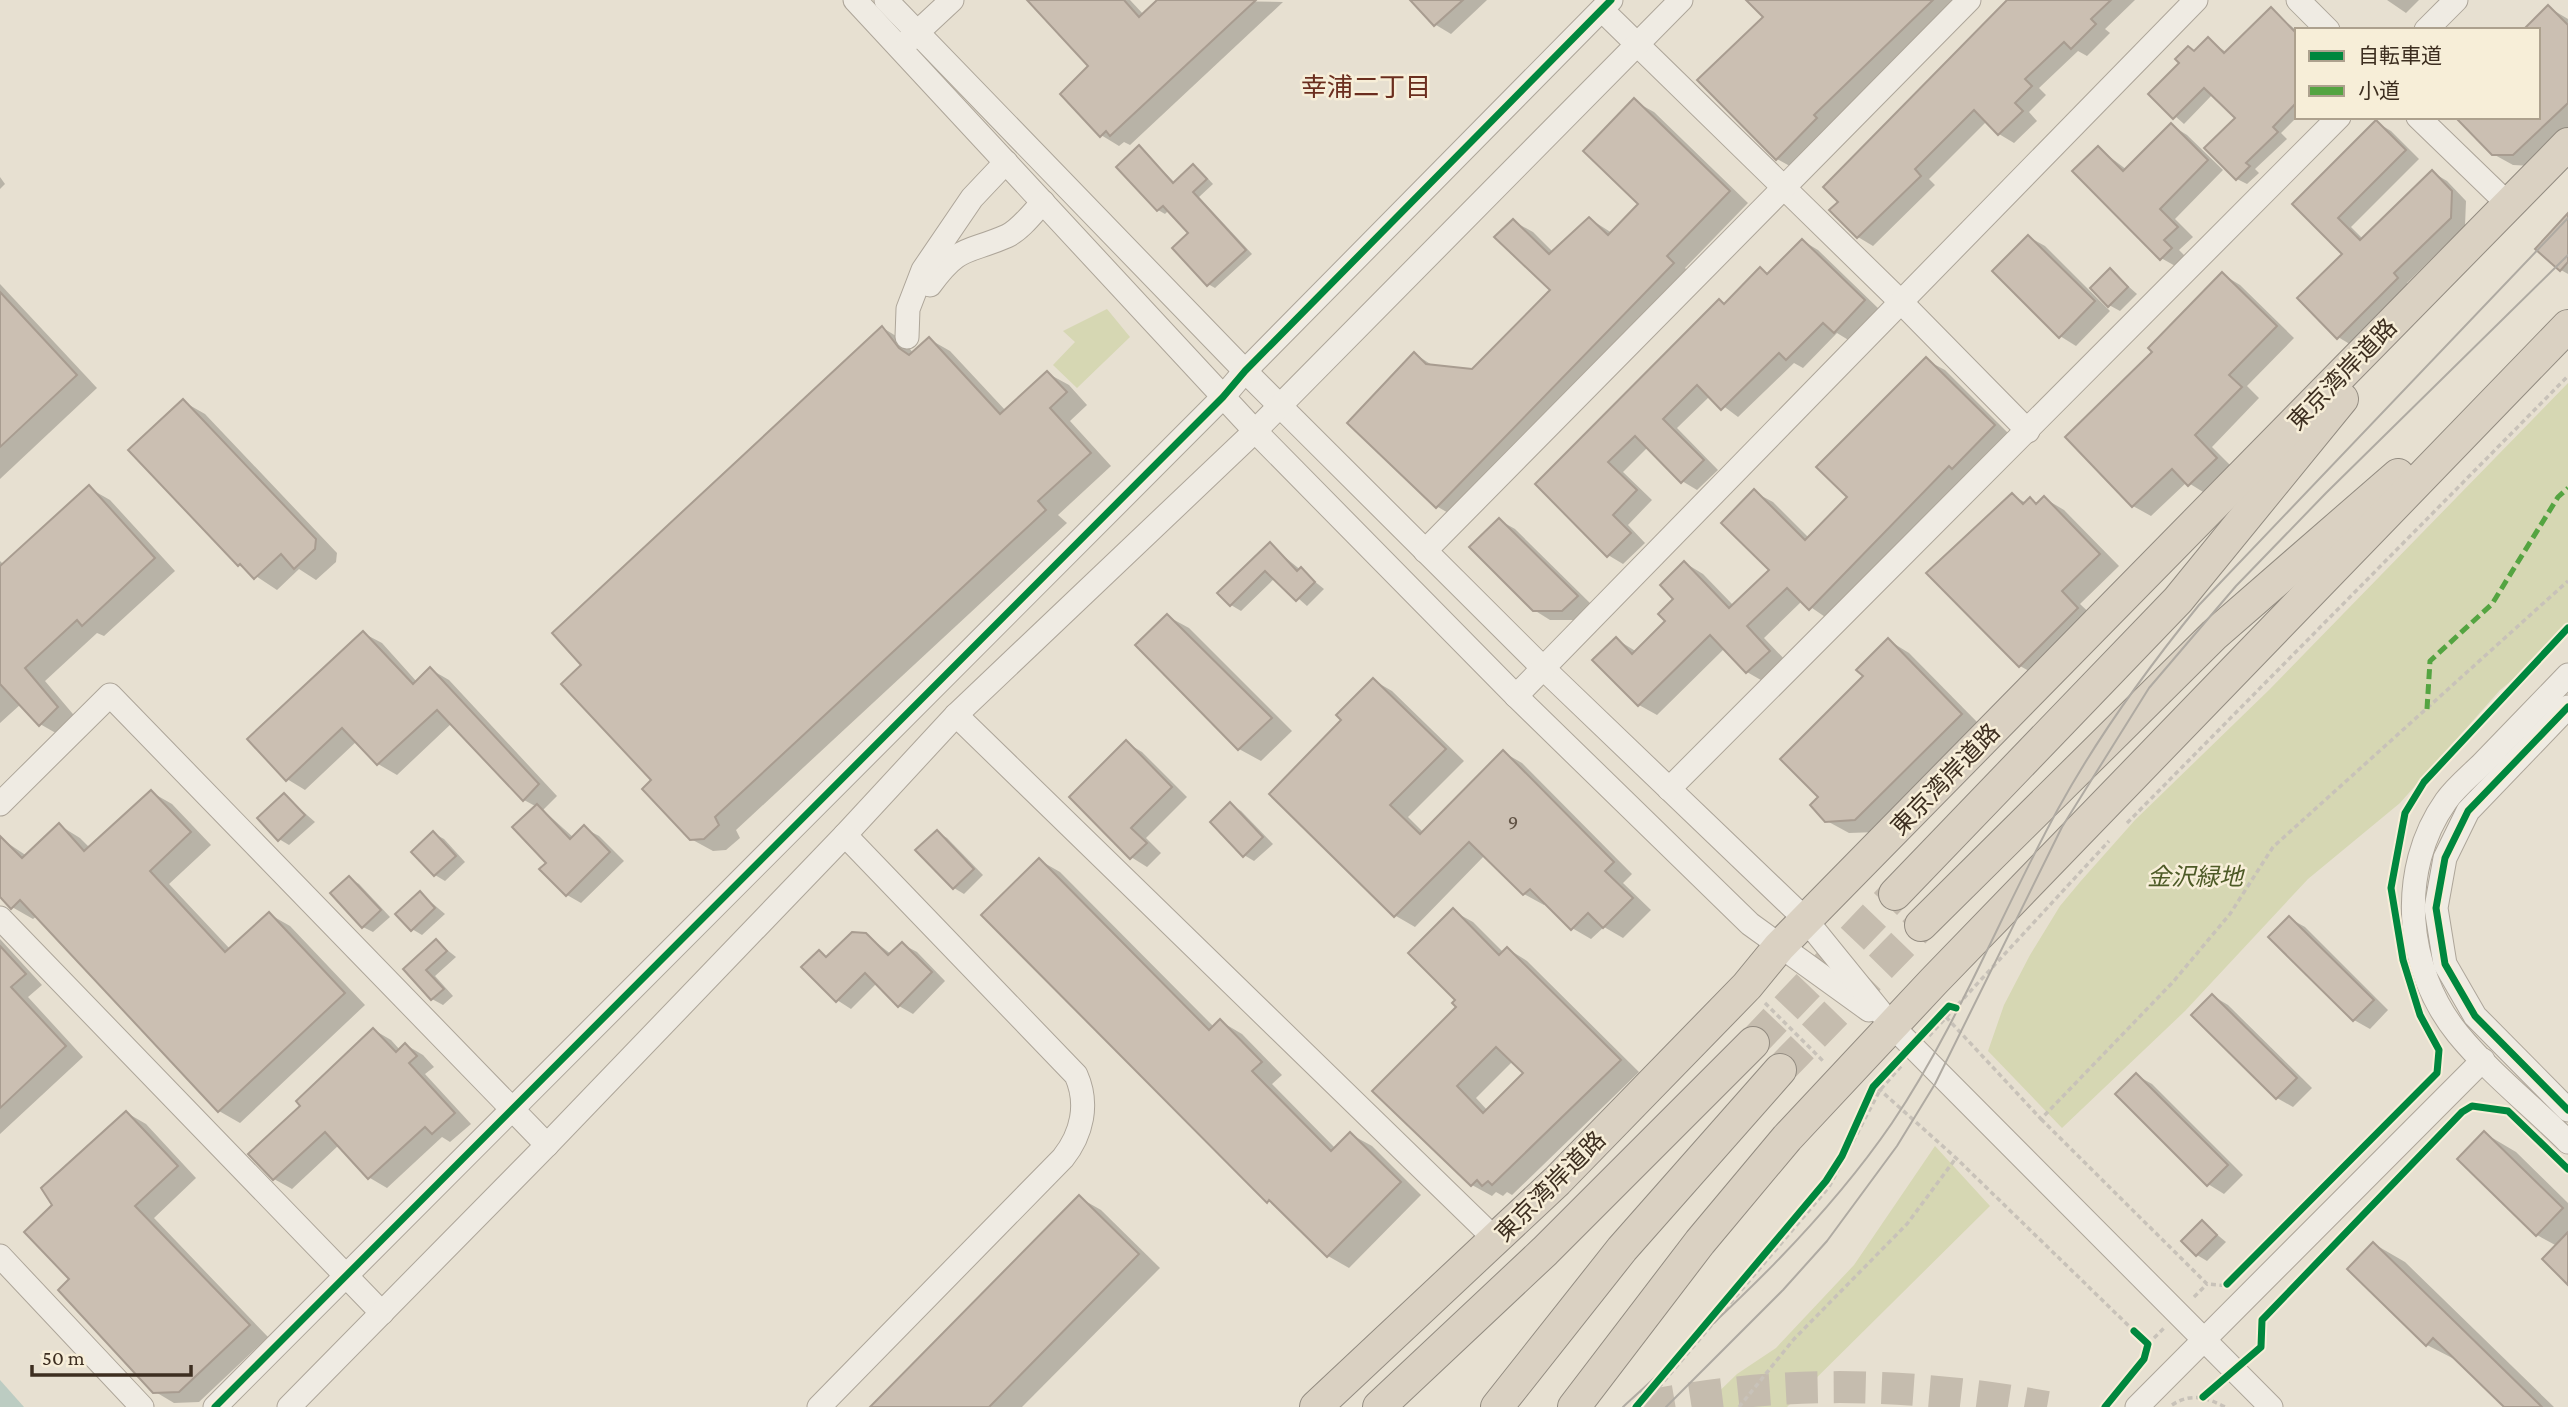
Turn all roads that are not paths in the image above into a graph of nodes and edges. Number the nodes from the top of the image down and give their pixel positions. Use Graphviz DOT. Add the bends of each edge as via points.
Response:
graph roads {
  1 [pos="855,0"];
  2 [pos="886,0"];
  3 [pos="952,0"];
  4 [pos="1681,0"];
  5 [pos="1969,0"];
  6 [pos="2196,0"];
  7 [pos="2298,0"];
  8 [pos="2456,0"];
  9 [pos="1607,5"];
  10 [pos="2326,28"];
  11 [pos="2428,28"];
  12 [pos="909,40"];
  13 [pos="1637,45"];
  14 [pos="2337,119"];
  15 [pos="2420,119"];
  16 [pos="2568,144"];
  17 [pos="1006,162"];
  18 [pos="2568,175"];
  19 [pos="1784,188"];
  20 [pos="1043,202"];
  21 [pos="2508,204"];
  22 [pos="1902,303"];
  23 [pos="2563,331"];
  24 [pos="1245,371"];
  25 [pos="1223,397"];
  26 [pos="1280,405"];
  27 [pos="1255,431"];
  28 [pos="2028,431"];
  29 [pos="1425,551"];
  30 [pos="1542,667"];
  31 [pos="2568,675"];
  32 [pos="1516,696"];
  33 [pos="2568,707"];
  34 [pos="956,715"];
  35 [pos="1669,789"];
  36 [pos="0,804"];
  37 [pos="845,835"];
  38 [pos="1895,894"];
  39 [pos="0,919"];
  40 [pos="1806,920"];
  41 [pos="1921,925"];
  42 [pos="1779,947"];
  43 [pos="1908,1042"];
  44 [pos="1753,1043"];
  45 [pos="2483,1060"];
  46 [pos="1780,1070"];
  47 [pos="509,1109"];
  48 [pos="2568,1110"];
  49 [pos="2568,1142"];
  50 [pos="547,1145"];
  51 [pos="1496,1240"];
  52 [pos="0,1256"];
  53 [pos="344,1275"];
  54 [pos="382,1312"];
  55 [pos="2203,1341"];
  56 [pos="142,1407"];
  57 [pos="215,1407"];
  58 [pos="289,1407"];
  59 [pos="819,1407"];
  60 [pos="1316,1407"];
  61 [pos="1379,1407"];
  62 [pos="1497,1407"];
  63 [pos="1574,1407"];
  64 [pos="2137,1407"];
  65 [pos="2271,1407"];
  1 -- 12 [label="street"];
  2 -- 12 [label="street"];
  3 -- 12 [label="street"];
  4 -- 13 [label="street"];
  5 -- 19 [label="street"];
  6 -- 22 [label="street"];
  7 -- 10 [label="street"];
  8 -- 11 [label="street"];
  9 -- 13 [label="street"];
  9 -- 24 [label="street"];
  12 -- 17 [label="street"];
  12 -- 24 [label="street"];
  13 -- 19 [label="street"];
  13 -- 26 [label="street"];
  14 -- 28 [label="street"];
  15 -- 21 [label="street"];
  16 -- 21 [label="highway, 東京湾岸道路"];
  17 -- 20 [label="street"];
  17 -- 20 [label="street" via="972,198 923,270 908,309 907,337 920,319 928,289 946,263 968,248 1009,235"];
  18 -- 38 [label="highway" via="2346,395 2178,600"];
  19 -- 22 [label="street"];
  19 -- 29 [label="street"];
  20 -- 25 [label="street"];
  21 -- 40 [label="highway, 東京湾岸道路"];
  22 -- 28 [label="street"];
  22 -- 30 [label="street"];
  23 -- 41 [label="highway" via="2214,635"];
  23 -- 43 [label="highway"];
  24 -- 25 [label="street"];
  24 -- 26 [label="street"];
  25 -- 27 [label="street"];
  25 -- 47 [label="street"];
  26 -- 27 [label="street"];
  26 -- 29 [label="street"];
  27 -- 32 [label="street"];
  27 -- 34 [label="street"];
  28 -- 35 [label="street"];
  29 -- 30 [label="street"];
  30 -- 32 [label="street"];
  30 -- 35 [label="street"];
  31 -- 45 [label="street" via="2446,801 2423,845 2413,888 2420,961 2441,1008"];
  32 -- 42 [label="street"];
  33 -- 48 [label="street" via="2468,811 2445,858 2436,908 2445,964 2475,1016"];
  34 -- 37 [label="street"];
  34 -- 51 [label="street"];
  35 -- 40 [label="street"];
  36 -- 47 [label="street" via="110,695"];
  37 -- 50 [label="street"];
  37 -- 59 [label="street" via="1076,1075 1083,1103 1079,1132 1063,1158"];
  39 -- 53 [label="street"];
  40 -- 42 [label="highway, 東京湾岸道路"];
  40 -- 43 [label="street"];
  42 -- 43 [label="street"];
  42 -- 51 [label="highway, 東京湾岸道路" via="1747,986"];
  43 -- 55 [label="street"];
  43 -- 63 [label="highway" via="1840,1080 1740,1192"];
  44 -- 61 [label="highway"];
  45 -- 49 [label="street"];
  45 -- 55 [label="street"];
  46 -- 62 [label="highway" via="1622,1248"];
  47 -- 50 [label="street"];
  47 -- 53 [label="street"];
  50 -- 54 [label="street"];
  51 -- 60 [label="highway, 東京湾岸道路"];
  52 -- 56 [label="street"];
  53 -- 54 [label="street"];
  53 -- 57 [label="street"];
  54 -- 58 [label="street"];
  55 -- 64 [label="street"];
  55 -- 65 [label="street"];
}
